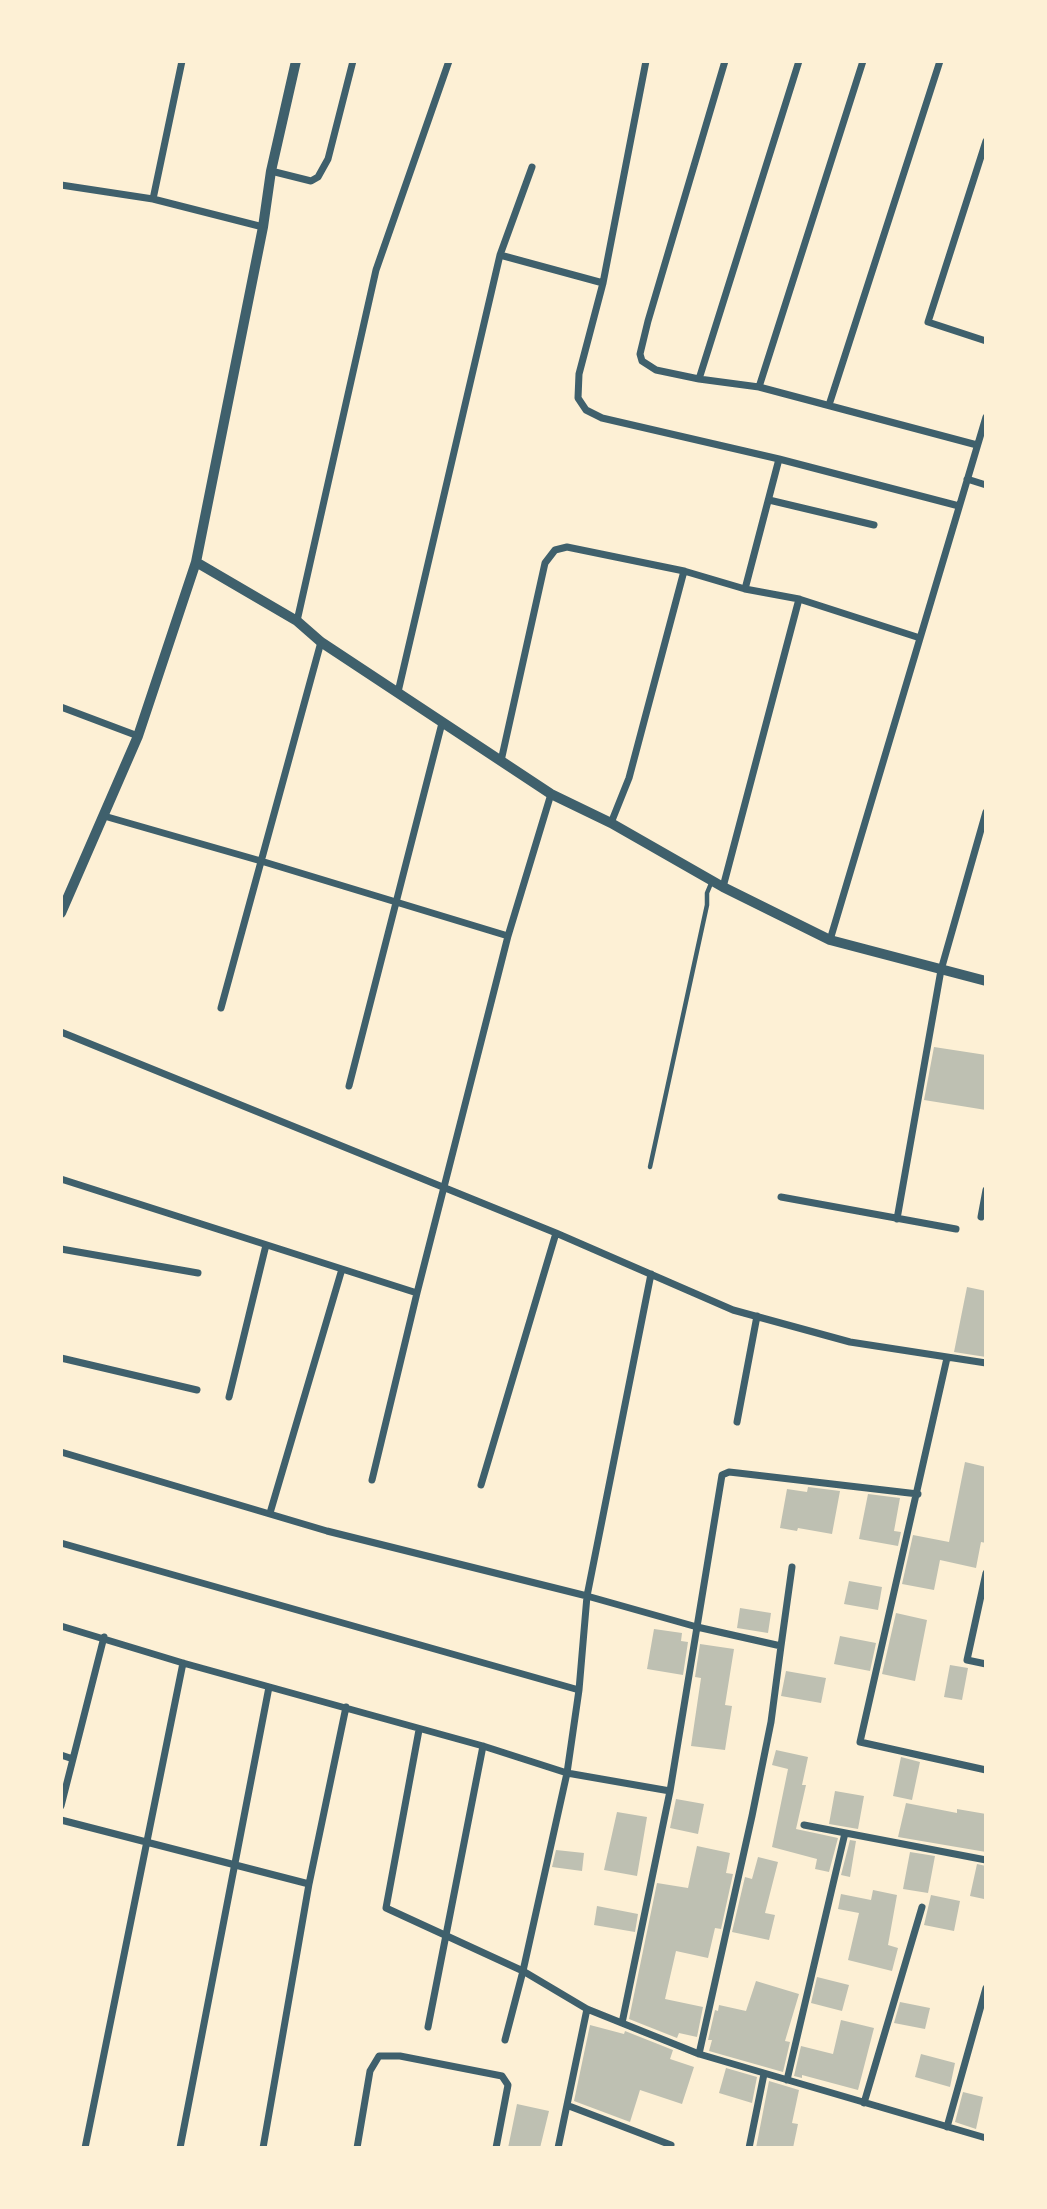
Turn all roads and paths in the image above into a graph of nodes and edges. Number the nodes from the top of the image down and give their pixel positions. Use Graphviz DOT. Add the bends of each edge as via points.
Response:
graph roads {
  1 [pos="182,61"];
  2 [pos="296,61"];
  3 [pos="353,61"];
  4 [pos="449,61"];
  5 [pos="646,61"];
  6 [pos="725,61"];
  7 [pos="799,61"];
  8 [pos="863,61"];
  9 [pos="940,61"];
  10 [pos="986,141"];
  11 [pos="532,167"];
  12 [pos="271,171"];
  13 [pos="61,185"];
  14 [pos="153,199"];
  15 [pos="263,227"];
  16 [pos="500,255"];
  17 [pos="603,283"];
  18 [pos="986,341"];
  19 [pos="699,380"];
  20 [pos="759,387"];
  21 [pos="829,405"];
  22 [pos="986,416"];
  23 [pos="977,445"];
  24 [pos="779,459"];
  25 [pos="967,479"];
  26 [pos="986,485"];
  27 [pos="769,500"];
  28 [pos="959,506"];
  29 [pos="874,525"];
  30 [pos="196,562"];
  31 [pos="684,571"];
  32 [pos="746,589"];
  33 [pos="799,599"];
  34 [pos="297,621"];
  35 [pos="920,638"];
  36 [pos="321,642"];
  37 [pos="398,692"];
  38 [pos="61,707"];
  39 [pos="442,723"];
  40 [pos="138,736"];
  41 [pos="501,761"];
  42 [pos="551,794"];
  43 [pos="986,811"];
  44 [pos="104,816"];
  45 [pos="611,823"];
  46 [pos="261,861"];
  47 [pos="713,881"];
  48 [pos="723,887"];
  49 [pos="397,904"];
  50 [pos="61,912"];
  51 [pos="508,936"];
  52 [pos="830,940"];
  53 [pos="941,970"];
  54 [pos="986,981"];
  55 [pos="221,1008"];
  56 [pos="61,1032"];
  57 [pos="349,1086"];
  58 [pos="650,1167"];
  59 [pos="61,1179"];
  60 [pos="445,1187"];
  61 [pos="986,1190"];
  62 [pos="781,1197"];
  63 [pos="981,1217"];
  64 [pos="897,1219"];
  65 [pos="956,1229"];
  66 [pos="556,1233"];
  67 [pos="265,1245"];
  68 [pos="61,1249"];
  69 [pos="342,1269"];
  70 [pos="198,1273"];
  71 [pos="652,1274"];
  72 [pos="417,1293"];
  73 [pos="757,1316"];
  74 [pos="61,1358"];
  75 [pos="947,1358"];
  76 [pos="986,1363"];
  77 [pos="197,1390"];
  78 [pos="229,1397"];
  79 [pos="737,1422"];
  80 [pos="61,1452"];
  81 [pos="372,1480"];
  82 [pos="481,1485"];
  83 [pos="918,1494"];
  84 [pos="270,1513"];
  85 [pos="61,1543"];
  86 [pos="792,1567"];
  87 [pos="986,1573"];
  88 [pos="587,1596"];
  89 [pos="61,1626"];
  90 [pos="697,1627"];
  91 [pos="104,1637"];
  92 [pos="780,1646"];
  93 [pos="183,1663"];
  94 [pos="986,1664"];
  95 [pos="268,1686"];
  96 [pos="579,1690"];
  97 [pos="346,1707"];
  98 [pos="419,1730"];
  99 [pos="483,1746"];
  100 [pos="61,1755"];
  101 [pos="73,1759"];
  102 [pos="986,1770"];
  103 [pos="567,1773"];
  104 [pos="670,1791"];
  105 [pos="61,1806"];
  106 [pos="61,1820"];
  107 [pos="804,1825"];
  108 [pos="845,1833"];
  109 [pos="146,1842"];
  110 [pos="986,1860"];
  111 [pos="234,1865"];
  112 [pos="309,1884"];
  113 [pos="922,1907"];
  114 [pos="445,1936"];
  115 [pos="523,1971"];
  116 [pos="986,1988"];
  117 [pos="587,2009"];
  118 [pos="622,2024"];
  119 [pos="428,2026"];
  120 [pos="505,2040"];
  121 [pos="699,2054"];
  122 [pos="764,2074"];
  123 [pos="787,2080"];
  124 [pos="864,2103"];
  125 [pos="569,2106"];
  126 [pos="947,2127"];
  127 [pos="985,2138"];
  128 [pos="671,2145"];
  129 [pos="85,2148"];
  130 [pos="180,2148"];
  131 [pos="264,2148"];
  132 [pos="357,2148"];
  133 [pos="496,2148"];
  134 [pos="558,2148"];
  135 [pos="750,2148"];
  136 [pos="982,2148"];
  1 -- 14 [label="street"];
  2 -- 12 [label="street"];
  3 -- 12 [label="street" via="328,159 318,177 311,181"];
  4 -- 34 [label="street" via="376,270"];
  5 -- 17 [label="street"];
  6 -- 19 [label="street" via="640,354 646,365 656,370"];
  7 -- 19 [label="street"];
  8 -- 20 [label="street"];
  9 -- 21 [label="street"];
  10 -- 18 [label="street" via="928,322"];
  11 -- 16 [label="street"];
  12 -- 15 [label="street"];
  13 -- 14 [label="street"];
  14 -- 15 [label="street"];
  15 -- 30 [label="street"];
  16 -- 17 [label="street"];
  16 -- 37 [label="street"];
  17 -- 24 [label="street" via="579,374 578,398 586,410 602,418"];
  19 -- 20 [label="street"];
  20 -- 21 [label="street"];
  21 -- 23 [label="street"];
  22 -- 23 [label="street"];
  23 -- 25 [label="street"];
  24 -- 27 [label="street"];
  24 -- 28 [label="street"];
  25 -- 26 [label="street"];
  25 -- 28 [label="street"];
  27 -- 29 [label="street"];
  27 -- 32 [label="street"];
  28 -- 35 [label="street"];
  30 -- 34 [label="street"];
  30 -- 40 [label="street"];
  31 -- 32 [label="street"];
  31 -- 41 [label="street" via="567,547 555,550 545,563"];
  31 -- 45 [label="street" via="629,778"];
  32 -- 33 [label="street"];
  33 -- 35 [label="street"];
  33 -- 48 [label="street"];
  34 -- 36 [label="street"];
  35 -- 52 [label="street"];
  36 -- 37 [label="street"];
  36 -- 46 [label="street"];
  37 -- 39 [label="street"];
  38 -- 40 [label="street"];
  39 -- 41 [label="street"];
  39 -- 49 [label="street"];
  40 -- 44 [label="street"];
  41 -- 42 [label="street"];
  42 -- 45 [label="street"];
  42 -- 51 [label="street"];
  43 -- 53 [label="street"];
  44 -- 46 [label="street"];
  44 -- 50 [label="street"];
  45 -- 47 [label="street"];
  46 -- 49 [label="street"];
  46 -- 55 [label="street"];
  47 -- 48 [label="street"];
  47 -- 58 [label="lane" via="706,893"];
  48 -- 52 [label="street"];
  49 -- 51 [label="street"];
  49 -- 57 [label="street"];
  51 -- 60 [label="street"];
  52 -- 53 [label="street"];
  53 -- 54 [label="street"];
  53 -- 64 [label="street"];
  56 -- 60 [label="street"];
  59 -- 67 [label="street"];
  60 -- 66 [label="street"];
  60 -- 72 [label="street"];
  61 -- 63 [label="street"];
  62 -- 64 [label="street"];
  64 -- 65 [label="street"];
  66 -- 71 [label="street"];
  66 -- 82 [label="street"];
  67 -- 69 [label="street"];
  67 -- 78 [label="street"];
  68 -- 70 [label="street"];
  69 -- 72 [label="street"];
  69 -- 84 [label="street"];
  71 -- 73 [label="street"];
  71 -- 88 [label="street"];
  72 -- 81 [label="street"];
  73 -- 75 [label="street" via="850,1342"];
  73 -- 79 [label="street"];
  74 -- 77 [label="street"];
  75 -- 76 [label="street"];
  75 -- 83 [label="street"];
  80 -- 84 [label="street"];
  83 -- 90 [label="street" via="724,1473"];
  83 -- 102 [label="street" via="860,1742"];
  84 -- 88 [label="street"];
  85 -- 96 [label="street"];
  86 -- 92 [label="street"];
  87 -- 94 [label="street" via="967,1660"];
  88 -- 90 [label="street"];
  88 -- 96 [label="street"];
  89 -- 91 [label="street"];
  90 -- 92 [label="street"];
  90 -- 104 [label="street"];
  91 -- 93 [label="street"];
  91 -- 101 [label="street"];
  92 -- 121 [label="street" via="771,1722"];
  93 -- 95 [label="street"];
  93 -- 109 [label="street"];
  95 -- 97 [label="street"];
  95 -- 111 [label="street"];
  96 -- 103 [label="street"];
  97 -- 98 [label="street"];
  97 -- 112 [label="street"];
  98 -- 99 [label="street"];
  98 -- 114 [label="street" via="386,1908"];
  99 -- 103 [label="street"];
  99 -- 114 [label="street"];
  100 -- 101 [label="street"];
  101 -- 105 [label="street"];
  103 -- 104 [label="street"];
  103 -- 115 [label="street"];
  104 -- 118 [label="street"];
  106 -- 109 [label="street"];
  107 -- 108 [label="street"];
  108 -- 110 [label="street"];
  108 -- 123 [label="street"];
  109 -- 111 [label="street"];
  109 -- 129 [label="street"];
  111 -- 112 [label="street"];
  111 -- 130 [label="street"];
  112 -- 131 [label="street"];
  113 -- 124 [label="street"];
  114 -- 115 [label="street"];
  114 -- 119 [label="street"];
  115 -- 117 [label="street"];
  115 -- 120 [label="street"];
  116 -- 126 [label="street"];
  117 -- 118 [label="street"];
  117 -- 125 [label="street"];
  118 -- 121 [label="street"];
  121 -- 122 [label="street"];
  122 -- 123 [label="street"];
  122 -- 135 [label="street"];
  123 -- 124 [label="street"];
  124 -- 126 [label="street"];
  125 -- 128 [label="street"];
  125 -- 134 [label="street"];
  126 -- 127 [label="street"];
  127 -- 136 [label="street"];
  132 -- 133 [label="street" via="370,2071 379,2056 502,2076 508,2085"];
}
